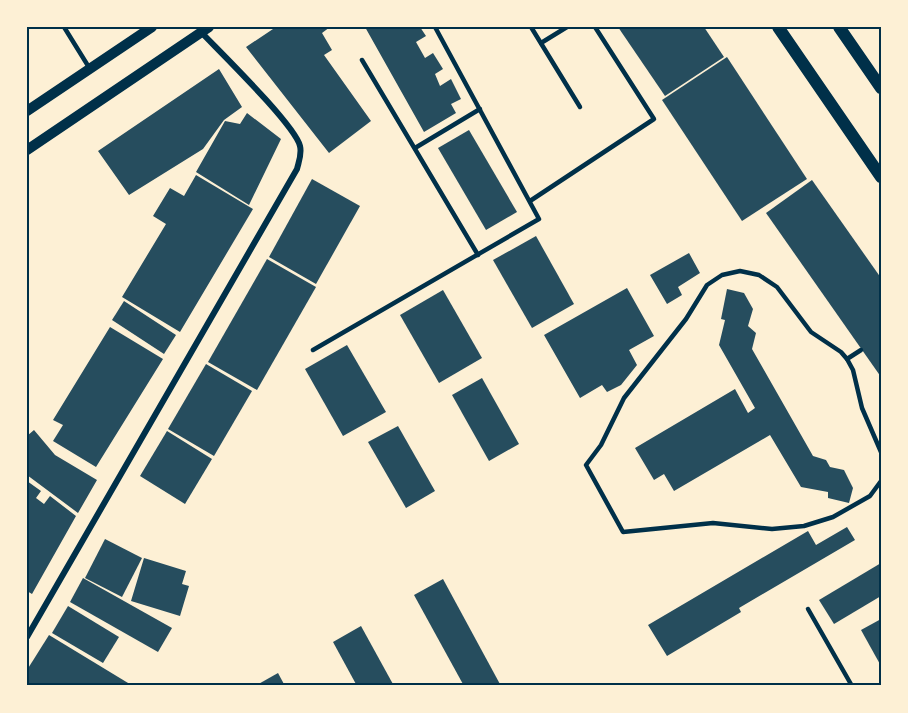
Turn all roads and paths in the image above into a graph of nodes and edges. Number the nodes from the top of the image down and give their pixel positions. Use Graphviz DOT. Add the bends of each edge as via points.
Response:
graph roads {
  1 [pos="64,27"];
  2 [pos="152,27"];
  3 [pos="435,27"];
  4 [pos="531,27"];
  5 [pos="567,27"];
  6 [pos="595,27"];
  7 [pos="778,27"];
  8 [pos="839,27"];
  9 [pos="205,29"];
  10 [pos="541,43"];
  11 [pos="362,60"];
  12 [pos="90,69"];
  13 [pos="880,83"];
  14 [pos="580,107"];
  15 [pos="480,110"];
  16 [pos="27,111"];
  17 [pos="415,148"];
  18 [pos="27,150"];
  19 [pos="881,177"];
  20 [pos="530,201"];
  21 [pos="478,255"];
  22 [pos="313,350"];
  23 [pos="861,350"];
  24 [pos="847,359"];
  25 [pos="881,452"];
  26 [pos="881,481"];
  27 [pos="808,609"];
  28 [pos="27,637"];
  29 [pos="852,686"];
  1 -- 12 [label="lane"];
  2 -- 12 [label="street"];
  3 -- 15 [label="lane"];
  4 -- 10 [label="lane"];
  5 -- 10 [label="lane"];
  6 -- 20 [label="lane" via="654,119"];
  7 -- 19 [label="main road"];
  8 -- 13 [label="main road"];
  9 -- 18 [label="street"];
  9 -- 28 [label="street" via="288,125 300,146 297,169"];
  10 -- 14 [label="lane"];
  11 -- 17 [label="lane"];
  12 -- 16 [label="street"];
  15 -- 17 [label="lane"];
  15 -- 20 [label="lane"];
  17 -- 21 [label="lane"];
  20 -- 21 [label="lane" via="539,219"];
  21 -- 22 [label="lane"];
  23 -- 24 [label="lane"];
  24 -- 25 [label="lane"];
  24 -- 26 [label="lane" via="811,332 777,287 759,275 740,271 722,275 707,285 686,319 624,398 601,445 586,465 623,532 713,523 772,529 804,526 833,517 870,496"];
  27 -- 29 [label="lane"];
}
